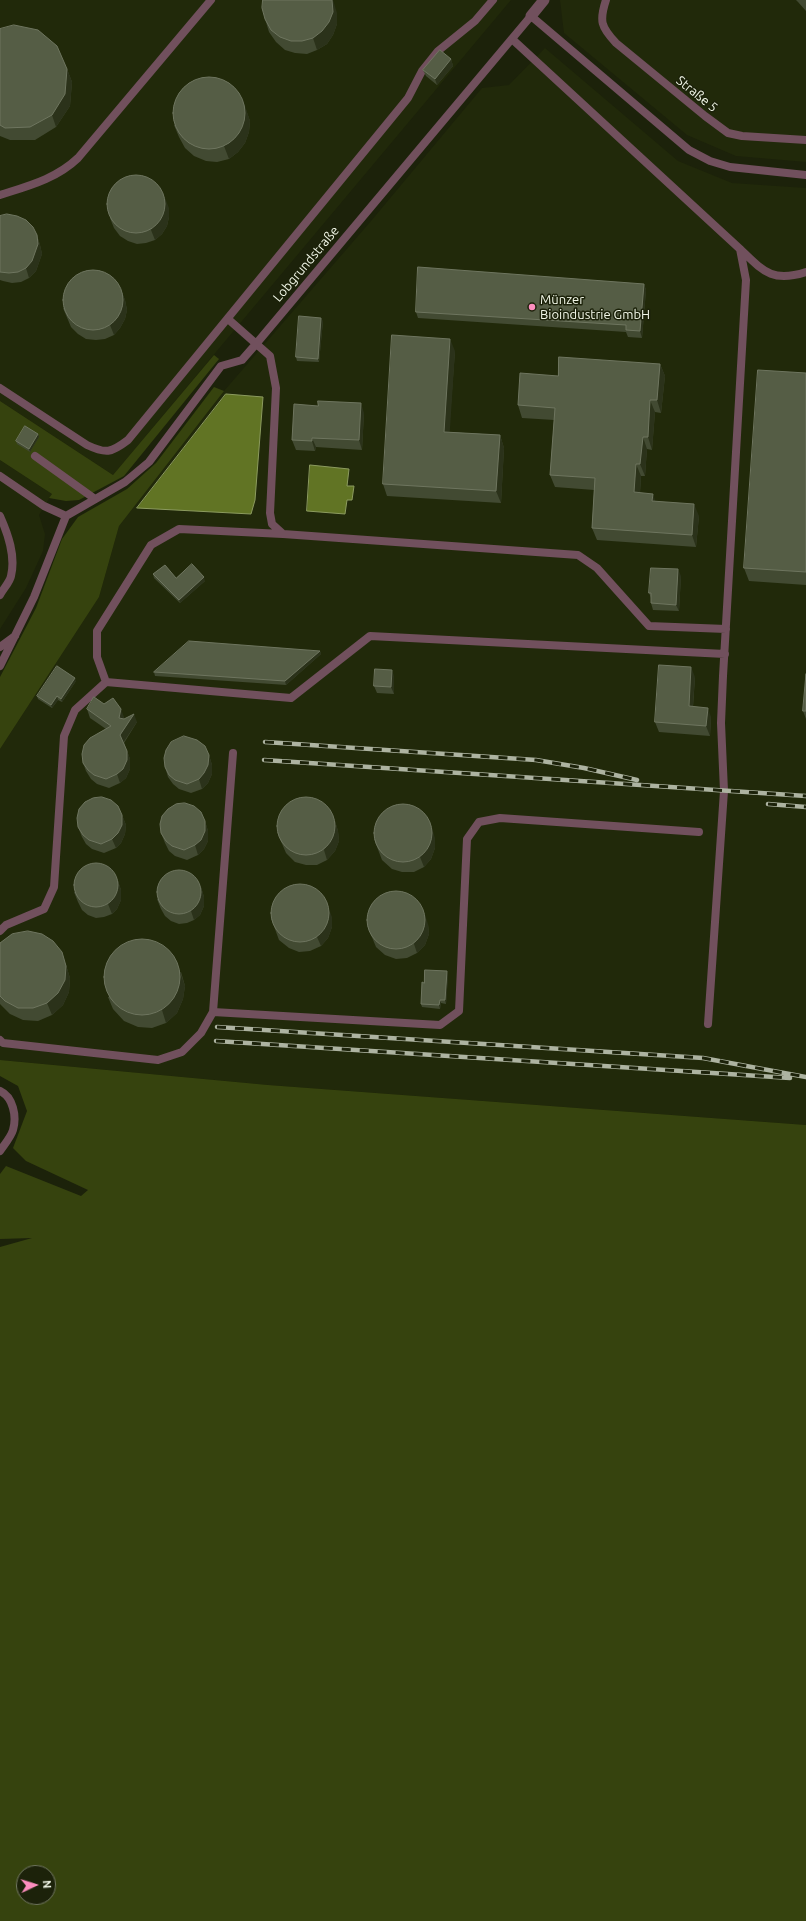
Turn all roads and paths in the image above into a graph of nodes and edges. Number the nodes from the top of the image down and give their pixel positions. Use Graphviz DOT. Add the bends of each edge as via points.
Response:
graph roads {
  1 [pos="211,0"];
  2 [pos="493,0"];
  3 [pos="544,0"];
  4 [pos="606,0"];
  5 [pos="531,16"];
  6 [pos="512,39"];
  7 [pos="806,140"];
  8 [pos="806,175"];
  9 [pos="0,195"];
  10 [pos="740,249"];
  11 [pos="806,272"];
  12 [pos="228,319"];
  13 [pos="256,344"];
  14 [pos="0,388"];
  15 [pos="35,456"];
  16 [pos="0,476"];
  17 [pos="95,499"];
  18 [pos="0,516"];
  19 [pos="66,516"];
  20 [pos="283,534"];
  21 [pos="0,595"];
  22 [pos="726,629"];
  23 [pos="16,636"];
  24 [pos="0,647"];
  25 [pos="725,654"];
  26 [pos="0,666"];
  27 [pos="106,682"];
  28 [pos="233,753"];
  29 [pos="699,832"];
  30 [pos="0,931"];
  31 [pos="213,1012"];
  32 [pos="708,1024"];
  33 [pos="0,1040"];
  34 [pos="0,1091"];
  35 [pos="0,1151"];
  1 -- 9 [label="lane" via="66,170 43,181"];
  2 -- 12 [label="lane" via="475,21 438,51 422,71 408,98"];
  3 -- 5 [label="street, Lobgrundstraße"];
  4 -- 7 [label="lane, Straße 5" via="601,14 605,31 616,43 728,133"];
  5 -- 6 [label="lane, Lobgrundstraße"];
  5 -- 8 [label="lane" via="689,150 710,161 730,167"];
  6 -- 10 [label="lane"];
  6 -- 13 [label="lane, Lobgrundstraße"];
  10 -- 11 [label="lane" via="763,271 782,278"];
  10 -- 22 [label="lane" via="746,280"];
  12 -- 13 [label="lane"];
  12 -- 14 [label="lane" via="128,440 108,452 87,445"];
  13 -- 17 [label="lane, Lobgrundstraße" via="242,360 222,366 148,462 125,482"];
  13 -- 20 [label="lane" via="270,356 276,388 270,513 272,524"];
  15 -- 17 [label="lane"];
  16 -- 19 [label="lane" via="44,506"];
  17 -- 19 [label="lane, Lobgrundstraße"];
  18 -- 21 [label="lane" via="8,533 12,552 11,577"];
  19 -- 23 [label="lane"];
  20 -- 22 [label="lane" via="578,556 597,568 649,626"];
  20 -- 27 [label="lane" via="179,529 151,545 97,630 97,657"];
  22 -- 25 [label="lane"];
  23 -- 24 [label="lane"];
  23 -- 26 [label="lane"];
  25 -- 27 [label="lane" via="370,636 291,698"];
  25 -- 32 [label="lane" via="721,723 724,791"];
  27 -- 30 [label="lane" via="75,710 64,736 54,887 44,909 6,925"];
  28 -- 31 [label="lane"];
  29 -- 31 [label="lane" via="500,818 479,822 467,839 459,1011 440,1025"];
  31 -- 33 [label="lane" via="201,1033 182,1052 158,1060 3,1043"];
  34 -- 35 [label="lane" via="14,1108 14,1130"];
}
